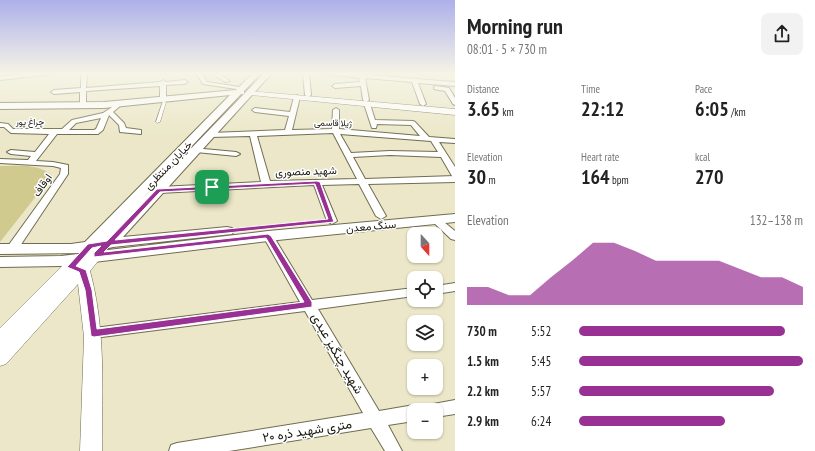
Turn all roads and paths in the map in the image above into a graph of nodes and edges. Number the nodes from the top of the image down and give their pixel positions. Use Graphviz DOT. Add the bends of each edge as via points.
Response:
graph roads {
  1 [pos="83,94"];
  2 [pos="164,94"];
  3 [pos="226,94"];
  4 [pos="242,94"];
  5 [pos="242,94"];
  6 [pos="266,94"];
  7 [pos="288,94"];
  8 [pos="365,94"];
  9 [pos="419,94"];
  10 [pos="449,94"];
  11 [pos="308,95"];
  12 [pos="297,97"];
  13 [pos="164,101"];
  14 [pos="367,102"];
  15 [pos="455,103"];
  16 [pos="423,104"];
  17 [pos="0,106"];
  18 [pos="83,106"];
  19 [pos="455,107"];
  20 [pos="0,110"];
  21 [pos="255,110"];
  22 [pos="336,110"];
  23 [pos="110,111"];
  24 [pos="455,112"];
  25 [pos="292,114"];
  26 [pos="158,122"];
  27 [pos="373,122"];
  28 [pos="0,125"];
  29 [pos="55,131"];
  30 [pos="64,131"];
  31 [pos="335,131"];
  32 [pos="138,132"];
  33 [pos="288,132"];
  34 [pos="253,133"];
  35 [pos="210,134"];
  36 [pos="376,134"];
  37 [pos="429,139"];
  38 [pos="455,141"];
  39 [pos="196,150"];
  40 [pos="11,152"];
  41 [pos="37,154"];
  42 [pos="236,154"];
  43 [pos="348,155"];
  44 [pos="443,155"];
  45 [pos="0,161"];
  46 [pos="30,163"];
  47 [pos="455,174"];
  48 [pos="455,179"];
  49 [pos="362,181"];
  50 [pos="317,182"];
  51 [pos="266,184"];
  52 [pos="159,190"];
  53 [pos="455,210"];
  54 [pos="381,216"];
  55 [pos="455,218"];
  56 [pos="436,220"];
  57 [pos="332,221"];
  58 [pos="268,236"];
  59 [pos="455,237"];
  60 [pos="109,243"];
  61 [pos="6,249"];
  62 [pos="84,259"];
  63 [pos="0,262"];
  64 [pos="455,287"];
  65 [pos="443,289"];
  66 [pos="407,293"];
  67 [pos="310,304"];
  68 [pos="94,333"];
  69 [pos="0,339"];
  70 [pos="0,358"];
  71 [pos="455,407"];
  72 [pos="443,409"];
  73 [pos="407,414"];
  74 [pos="376,419"];
  75 [pos="91,451"];
  76 [pos="177,451"];
  77 [pos="394,451"];
  1 -- 18 [label="street"];
  2 -- 13 [label="street"];
  3 -- 13 [label="main road"];
  4 -- 35 [label="main road, خیابان منتظری"];
  5 -- 62 [label="main road, خیابان منتظری"];
  6 -- 12 [label="street"];
  7 -- 11 [label="street"];
  8 -- 14 [label="street"];
  9 -- 16 [label="street"];
  10 -- 15 [label="street"];
  11 -- 14 [label="street"];
  12 -- 14 [label="street"];
  12 -- 25 [label="street"];
  13 -- 18 [label="main road"];
  13 -- 23 [label="main road"];
  13 -- 26 [label="lane"];
  14 -- 16 [label="street"];
  14 -- 24 [label="street"];
  14 -- 27 [label="street"];
  16 -- 19 [label="street"];
  17 -- 18 [label="main road"];
  20 -- 23 [label="main road"];
  21 -- 25 [label="street"];
  22 -- 31 [label="street"];
  23 -- 30 [label="street" via="74,121"];
  23 -- 30 [label="street, چراغ پور" via="97,131"];
  23 -- 32 [label="street" via="122,124 123,130"];
  25 -- 33 [label="street"];
  27 -- 36 [label="street"];
  27 -- 37 [label="street" via="413,123"];
  28 -- 29 [label="street, چراغ پور" via="6,125 11,131"];
  29 -- 30 [label="street, چراغ پور"];
  29 -- 41 [label="street"];
  31 -- 33 [label="street, ژیلا قاسمی"];
  31 -- 36 [label="street, ژیلا قاسمی"];
  31 -- 43 [label="street"];
  33 -- 34 [label="street, ژیلا قاسمی"];
  34 -- 35 [label="street, ژیلا قاسمی"];
  34 -- 51 [label="street"];
  35 -- 39 [label="main road, خیابان منتظری"];
  36 -- 37 [label="street, ژیلا قاسمی"];
  37 -- 38 [label="street, ژیلا قاسمی"];
  37 -- 44 [label="street"];
  39 -- 42 [label="street"];
  39 -- 52 [label="main road, خیابان منتظری"];
  40 -- 41 [label="street"];
  41 -- 46 [label="street"];
  43 -- 44 [label="street"];
  43 -- 49 [label="street"];
  44 -- 47 [label="street"];
  45 -- 46 [label="street, اوقاف"];
  46 -- 61 [label="street, اوقاف" via="65,167 64,174"];
  48 -- 49 [label="street, شهید منصوری"];
  49 -- 50 [label="street, شهید منصوری"];
  49 -- 54 [label="street"];
  50 -- 51 [label="street, شهید منصوری"];
  50 -- 57 [label="street"];
  51 -- 52 [label="street, شهید منصوری"];
  52 -- 60 [label="main road, خیابان منتظری"];
  53 -- 54 [label="main road, سنگ معدن"];
  54 -- 57 [label="main road, سنگ معدن"];
  55 -- 56 [label="main road, سنگ معدن"];
  56 -- 58 [label="main road, سنگ معدن"];
  56 -- 59 [label="street"];
  57 -- 60 [label="main road, سنگ معدن"];
  58 -- 62 [label="main road, سنگ معدن"];
  58 -- 67 [label="street, شهید چنگیز عبدی"];
  60 -- 62 [label="main road, سنگ معدن"];
  61 -- 62 [label="main road" via="52,250"];
  62 -- 63 [label="main road"];
  62 -- 68 [label="street"];
  62 -- 69 [label="street"];
  62 -- 70 [label="street"];
  64 -- 65 [label="street"];
  66 -- 67 [label="street"];
  67 -- 68 [label="street"];
  67 -- 74 [label="street, شهید چنگیز عبدی"];
  68 -- 75 [label="street"];
  71 -- 72 [label="street"];
  73 -- 74 [label="street, ۲۰ متری شهید ذره"];
  74 -- 76 [label="street, ۲۰ متری شهید ذره"];
  74 -- 77 [label="street, شهید چنگیز عبدی"];
}
